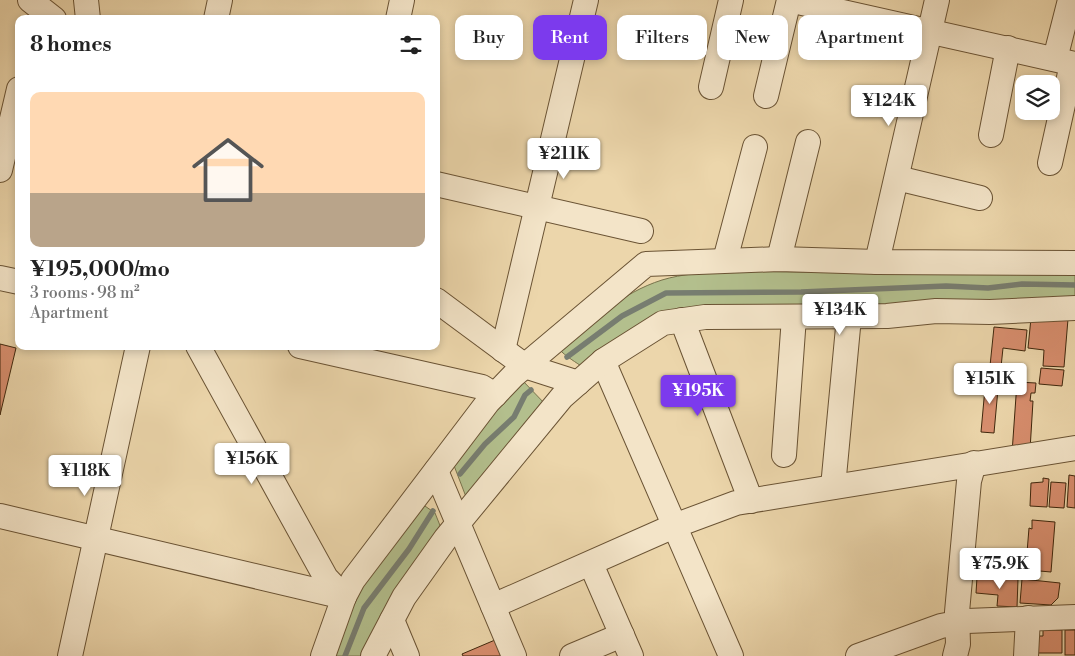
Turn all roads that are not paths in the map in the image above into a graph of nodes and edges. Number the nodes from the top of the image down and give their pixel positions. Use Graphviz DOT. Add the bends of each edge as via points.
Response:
graph roads {
  1 [pos="86,0"];
  2 [pos="220,0"];
  3 [pos="402,0"];
  4 [pos="586,0"];
  5 [pos="731,0"];
  6 [pos="789,0"];
  7 [pos="938,0"];
  8 [pos="1070,0"];
  9 [pos="88,15"];
  10 [pos="217,15"];
  11 [pos="399,15"];
  12 [pos="931,31"];
  13 [pos="1008,48"];
  14 [pos="1067,62"];
  15 [pos="711,87"];
  16 [pos="766,96"];
  17 [pos="15,106"];
  18 [pos="991,135"];
  19 [pos="808,142"];
  20 [pos="755,147"];
  21 [pos="1050,163"];
  22 [pos="0,170"];
  23 [pos="897,178"];
  24 [pos="440,185"];
  25 [pos="980,198"];
  26 [pos="538,209"];
  27 [pos="642,232"];
  28 [pos="725,260"];
  29 [pos="779,260"];
  30 [pos="877,262"];
  31 [pos="1075,263"];
  32 [pos="0,278"];
  33 [pos="15,281"];
  34 [pos="440,303"];
  35 [pos="1075,308"];
  36 [pos="794,317"];
  37 [pos="849,317"];
  38 [pos="682,320"];
  39 [pos="137,350"];
  40 [pos="200,350"];
  41 [pos="318,350"];
  42 [pos="503,350"];
  43 [pos="602,361"];
  44 [pos="525,366"];
  45 [pos="578,383"];
  46 [pos="495,395"];
  47 [pos="1075,448"];
  48 [pos="784,455"];
  49 [pos="974,463"];
  50 [pos="436,471"];
  51 [pos="832,487"];
  52 [pos="751,500"];
  53 [pos="0,516"];
  54 [pos="459,524"];
  55 [pos="674,526"];
  56 [pos="95,538"];
  57 [pos="591,564"];
  58 [pos="344,597"];
  59 [pos="493,606"];
  60 [pos="1075,617"];
  61 [pos="1028,618"];
  62 [pos="392,620"];
  63 [pos="957,623"];
  64 [pos="627,646"];
  65 [pos="71,655"];
  66 [pos="323,656"];
  67 [pos="372,656"];
  68 [pos="407,656"];
  69 [pos="514,656"];
  70 [pos="572,656"];
  71 [pos="731,656"];
  72 [pos="858,656"];
  73 [pos="955,656"];
  74 [pos="1026,656"];
  1 -- 9 [label="street"];
  2 -- 10 [label="street"];
  3 -- 11 [label="street"];
  4 -- 26 [label="street"];
  5 -- 15 [label="street"];
  6 -- 12 [label="street"];
  6 -- 16 [label="street"];
  7 -- 12 [label="street"];
  8 -- 14 [label="street"];
  12 -- 13 [label="street"];
  12 -- 23 [label="street"];
  13 -- 14 [label="street"];
  13 -- 18 [label="street"];
  14 -- 21 [label="street"];
  17 -- 22 [label="street"];
  19 -- 29 [label="street"];
  20 -- 28 [label="street"];
  23 -- 25 [label="street"];
  23 -- 30 [label="street"];
  24 -- 26 [label="street"];
  26 -- 27 [label="street"];
  26 -- 42 [label="street"];
  28 -- 29 [label="street"];
  28 -- 44 [label="street" via="646,264"];
  29 -- 30 [label="street"];
  30 -- 31 [label="street"];
  32 -- 33 [label="street"];
  34 -- 42 [label="street"];
  35 -- 37 [label="street" via="990,312 936,310"];
  36 -- 37 [label="street"];
  36 -- 38 [label="street"];
  36 -- 48 [label="street"];
  37 -- 51 [label="street"];
  38 -- 43 [label="street" via="663,323"];
  38 -- 52 [label="street"];
  39 -- 56 [label="street"];
  40 -- 58 [label="street" via="326,578"];
  41 -- 46 [label="street" via="482,387"];
  42 -- 44 [label="street"];
  43 -- 45 [label="street"];
  43 -- 55 [label="street"];
  44 -- 45 [label="street"];
  44 -- 46 [label="street"];
  45 -- 54 [label="street" via="535,429"];
  46 -- 50 [label="street"];
  47 -- 49 [label="street"];
  49 -- 51 [label="street"];
  49 -- 63 [label="street" via="969,481"];
  50 -- 54 [label="street"];
  50 -- 58 [label="street" via="353,580"];
  51 -- 52 [label="street"];
  52 -- 55 [label="street"];
  53 -- 56 [label="street"];
  54 -- 59 [label="street"];
  54 -- 62 [label="street" via="404,597"];
  55 -- 57 [label="street"];
  55 -- 71 [label="street"];
  56 -- 58 [label="street"];
  56 -- 65 [label="street"];
  57 -- 59 [label="street"];
  57 -- 64 [label="street"];
  58 -- 66 [label="street"];
  59 -- 69 [label="street"];
  60 -- 61 [label="street"];
  61 -- 63 [label="street"];
  61 -- 74 [label="street"];
  62 -- 67 [label="street"];
  62 -- 68 [label="street"];
  63 -- 72 [label="street"];
  63 -- 73 [label="street"];
  64 -- 70 [label="street"];
}
